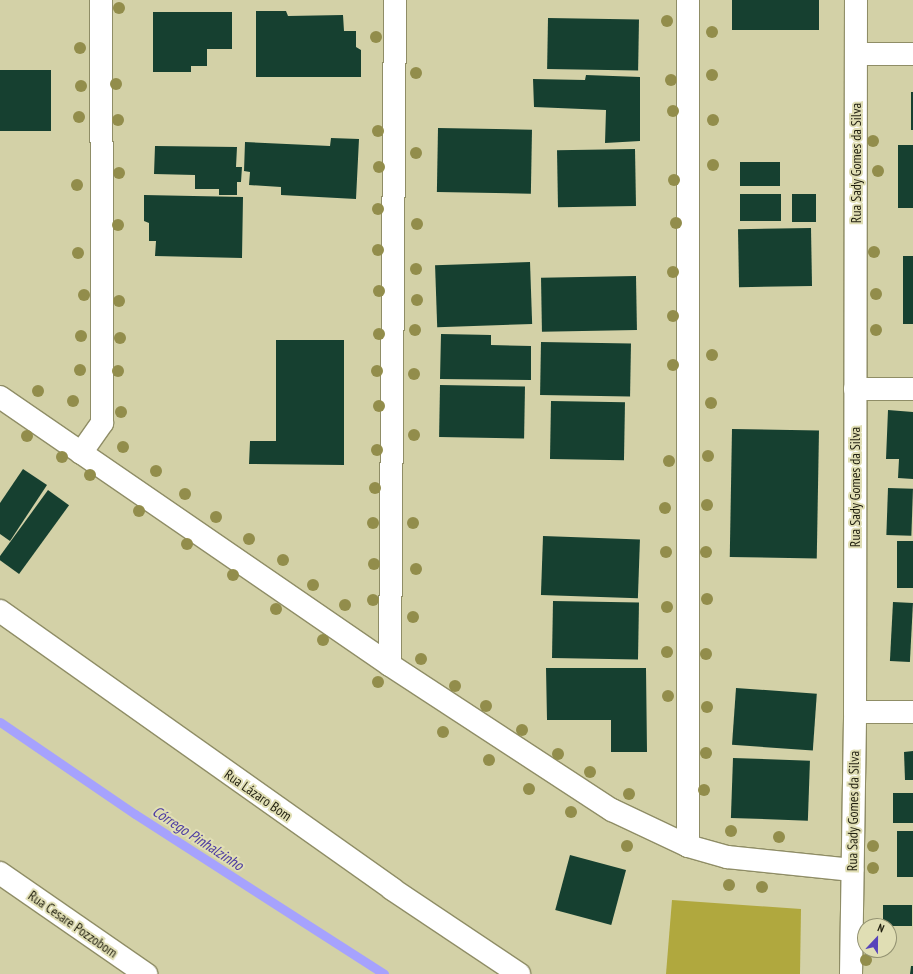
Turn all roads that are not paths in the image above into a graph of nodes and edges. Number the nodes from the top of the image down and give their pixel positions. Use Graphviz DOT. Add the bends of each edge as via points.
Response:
graph roads {
  1 [pos="100,0"];
  2 [pos="395,0"];
  3 [pos="688,0"];
  4 [pos="856,0"];
  5 [pos="857,54"];
  6 [pos="913,54"];
  7 [pos="855,389"];
  8 [pos="913,389"];
  9 [pos="0,397"];
  10 [pos="81,453"];
  11 [pos="0,611"];
  12 [pos="390,665"];
  13 [pos="855,712"];
  14 [pos="913,712"];
  15 [pos="688,846"];
  16 [pos="852,870"];
  17 [pos="0,873"];
  18 [pos="146,974"];
  19 [pos="519,974"];
  20 [pos="851,974"];
  1 -- 10 [label="street" via="102,423"];
  2 -- 12 [label="street"];
  3 -- 15 [label="street"];
  4 -- 5 [label="street, Rua Sady Gomes da Silva"];
  5 -- 6 [label="street"];
  5 -- 7 [label="street, Rua Sady Gomes da Silva"];
  7 -- 8 [label="street"];
  7 -- 13 [label="street, Rua Sady Gomes da Silva"];
  9 -- 10 [label="street"];
  10 -- 12 [label="street"];
  11 -- 19 [label="street, Rua Lázaro Bom" via="380,880"];
  12 -- 15 [label="street" via="612,810"];
  13 -- 14 [label="street"];
  13 -- 16 [label="street, Rua Sady Gomes da Silva"];
  15 -- 16 [label="street" via="727,858"];
  16 -- 20 [label="street, Rua Sady Gomes da Silva"];
  17 -- 18 [label="street, Rua Cesare Pozzobom"];
}
